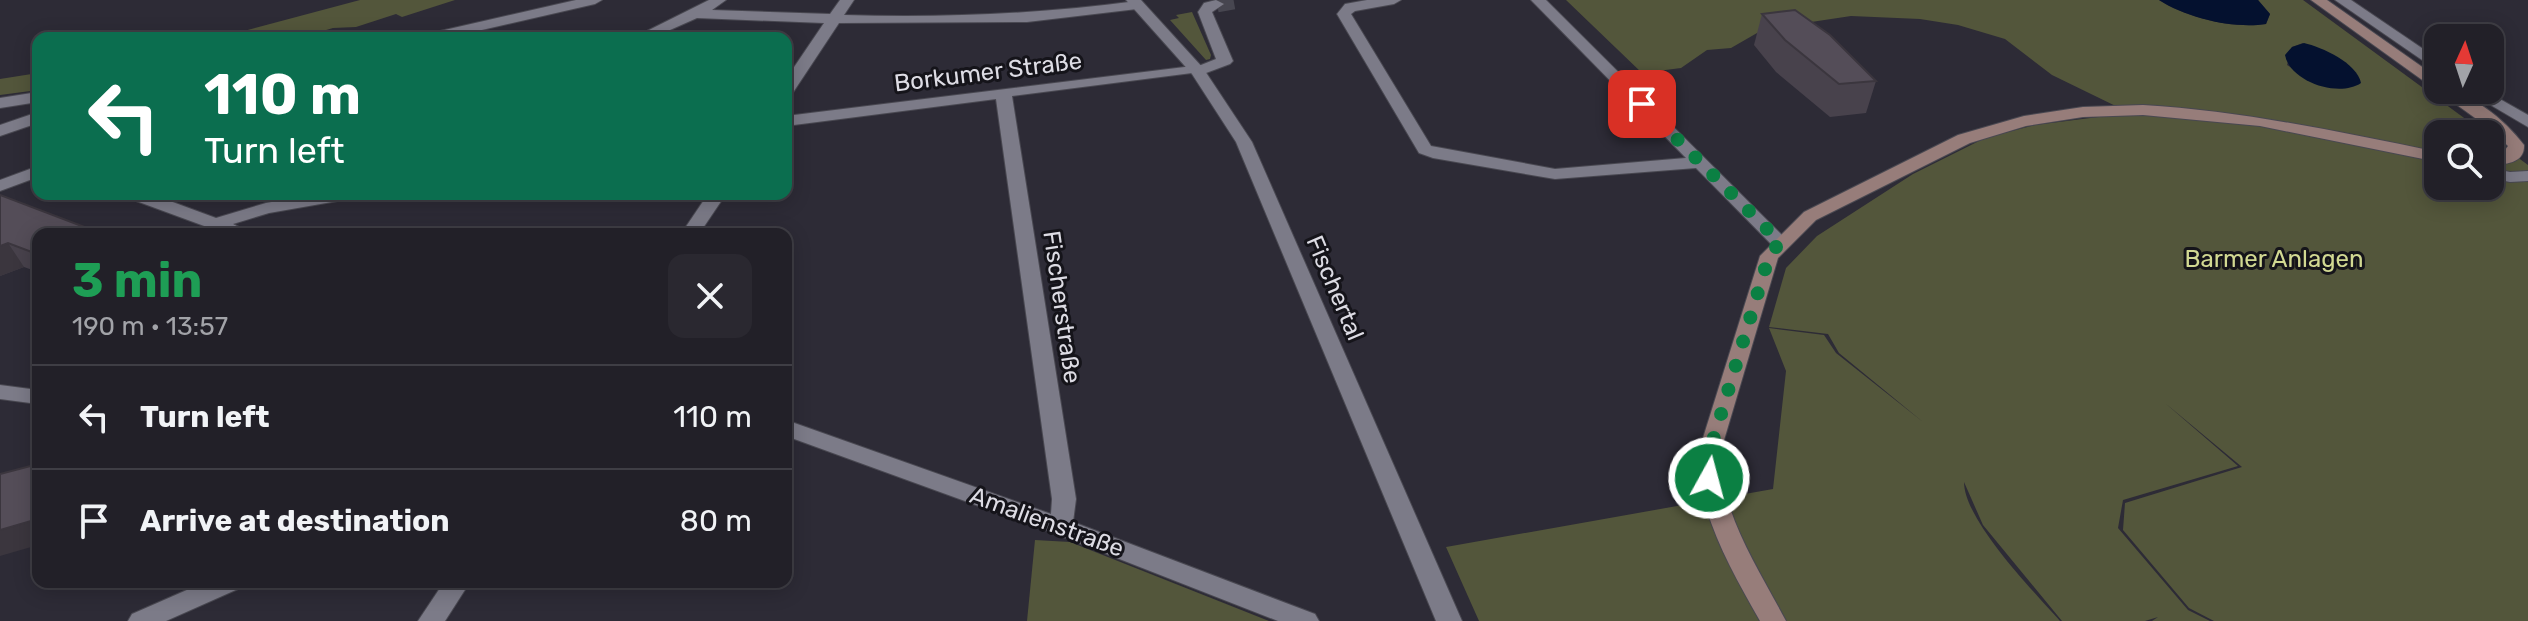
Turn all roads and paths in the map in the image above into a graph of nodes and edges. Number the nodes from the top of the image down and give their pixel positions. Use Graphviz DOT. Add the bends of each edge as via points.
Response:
graph roads {
  1 [pos="595,0"];
  2 [pos="719,0"];
  3 [pos="847,0"];
  4 [pos="1394,0"];
  5 [pos="1538,0"];
  6 [pos="2318,0"];
  7 [pos="2342,0"];
  8 [pos="1135,2"];
  9 [pos="1217,4"];
  10 [pos="695,14"];
  11 [pos="835,18"];
  12 [pos="454,32"];
  13 [pos="654,32"];
  14 [pos="2424,56"];
  15 [pos="1196,70"];
  16 [pos="2424,75"];
  17 [pos="792,82"];
  18 [pos="1004,95"];
  19 [pos="32,98"];
  20 [pos="0,103"];
  21 [pos="2466,104"];
  22 [pos="2497,104"];
  23 [pos="32,119"];
  24 [pos="792,120"];
  25 [pos="2489,120"];
  26 [pos="2528,122"];
  27 [pos="0,131"];
  28 [pos="2504,133"];
  29 [pos="2424,154"];
  30 [pos="2504,159"];
  31 [pos="1700,162"];
  32 [pos="32,173"];
  33 [pos="2504,174"];
  34 [pos="2528,176"];
  35 [pos="0,186"];
  36 [pos="150,200"];
  37 [pos="268,200"];
  38 [pos="313,200"];
  39 [pos="713,200"];
  40 [pos="214,224"];
  41 [pos="226,228"];
  42 [pos="694,228"];
  43 [pos="1780,242"];
  44 [pos="0,392"];
  45 [pos="32,396"];
  46 [pos="792,430"];
  47 [pos="1061,527"];
  48 [pos="215,588"];
  49 [pos="453,588"];
  50 [pos="141,621"];
  51 [pos="431,621"];
  52 [pos="1306,621"];
  53 [pos="1449,621"];
  54 [pos="1773,621"];
  1 -- 12 [label="street"];
  2 -- 10 [label="street"];
  3 -- 11 [label="street"];
  4 -- 31 [label="street" via="1350,7 1344,14 1425,149 1555,174"];
  5 -- 31 [label="street"];
  6 -- 16 [label="main road"];
  7 -- 14 [label="street"];
  8 -- 11 [label="street" via="1077,15 952,21"];
  8 -- 15 [label="street, Fischertal"];
  9 -- 15 [label="street" via="1205,12 1225,61"];
  10 -- 11 [label="street"];
  10 -- 13 [label="street"];
  11 -- 17 [label="street"];
  15 -- 18 [label="street, Borkumer Straße"];
  15 -- 53 [label="street, Fischertal" via="1244,142"];
  18 -- 24 [label="street, Borkumer Straße"];
  18 -- 47 [label="street, Fischerstraße" via="1064,499"];
  19 -- 20 [label="street"];
  21 -- 25 [label="main road"];
  22 -- 26 [label="street"];
  23 -- 27 [label="street"];
  28 -- 30 [label="main road" via="2516,152"];
  29 -- 43 [label="main road" via="2191,110 2065,115 1964,139 1810,216"];
  31 -- 43 [label="street"];
  32 -- 35 [label="street"];
  33 -- 34 [label="street"];
  36 -- 40 [label="street"];
  37 -- 40 [label="street"];
  38 -- 40 [label="street"];
  39 -- 42 [label="street"];
  40 -- 41 [label="street"];
  43 -- 54 [label="main road" via="1769,256 1708,457 1721,523"];
  44 -- 45 [label="street"];
  46 -- 47 [label="street, Amalienstraße"];
  47 -- 52 [label="street, Amalienstraße"];
  48 -- 50 [label="street"];
  49 -- 51 [label="street"];
}
